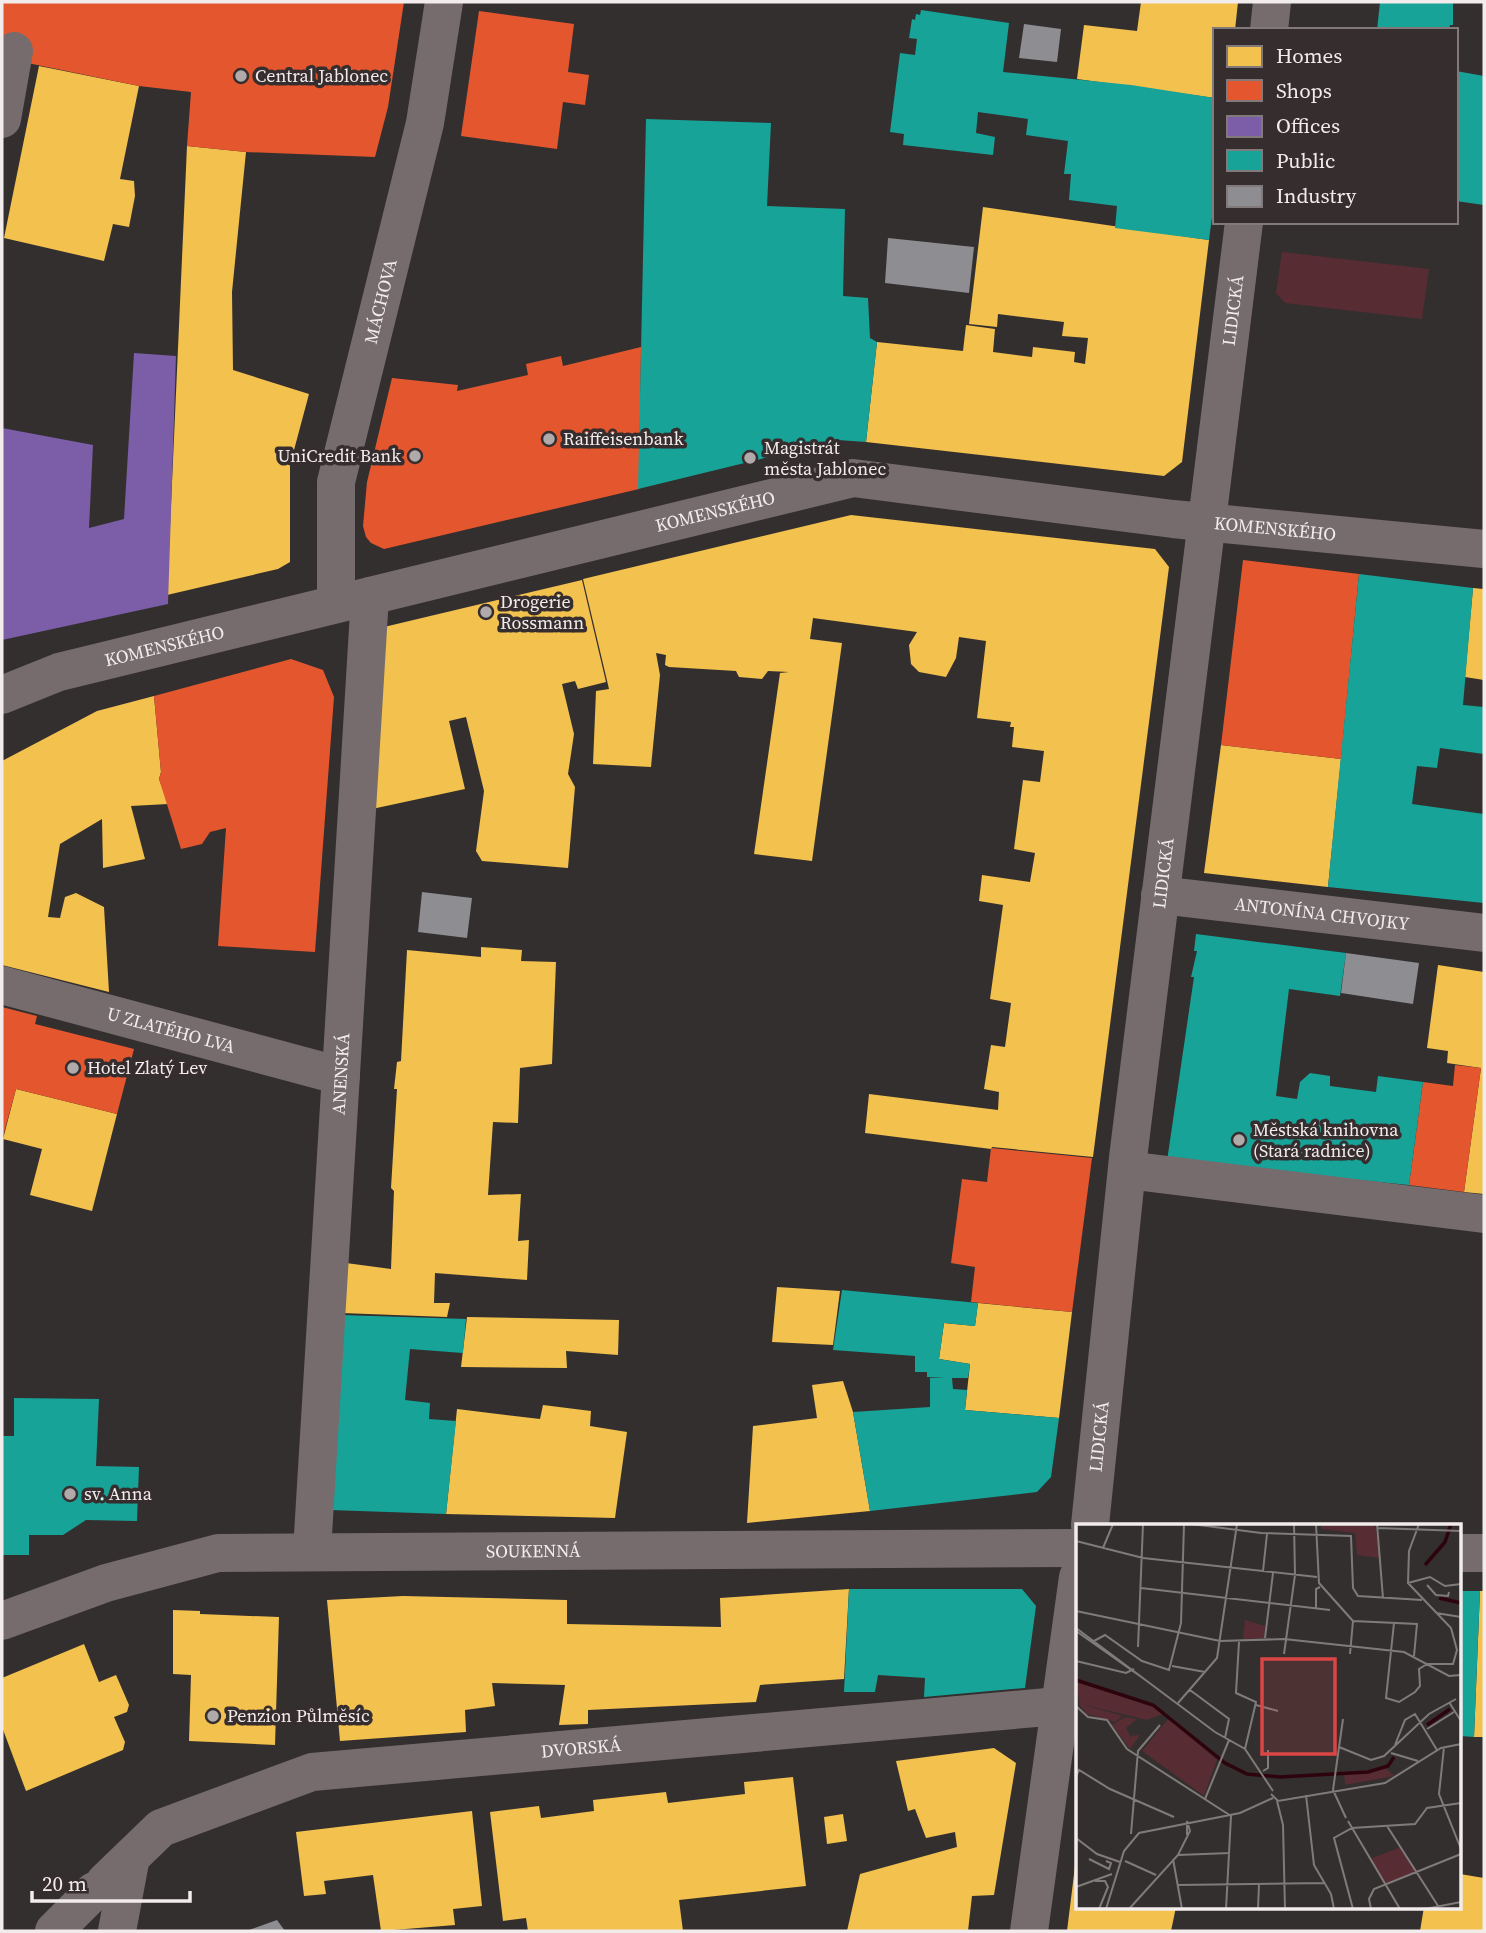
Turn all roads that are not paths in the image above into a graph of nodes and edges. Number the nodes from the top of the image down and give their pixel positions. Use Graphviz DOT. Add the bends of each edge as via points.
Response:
graph roads {
  1 [pos="444,2"];
  2 [pos="1272,2"];
  3 [pos="1269,28"];
  4 [pos="14,51"];
  5 [pos="2,119"];
  6 [pos="1244,224"];
  7 [pos="1208,521"];
  8 [pos="1484,549"];
  9 [pos="353,600"];
  10 [pos="2,695"];
  11 [pos="1160,895"];
  12 [pos="1484,933"];
  13 [pos="2,985"];
  14 [pos="341,1076"];
  15 [pos="1127,1170"];
  16 [pos="1484,1214"];
  17 [pos="1090,1524"];
  18 [pos="1076,1548"];
  19 [pos="312,1551"];
  20 [pos="1462,1553"];
  21 [pos="1484,1553"];
  22 [pos="1076,1591"];
  23 [pos="2,1621"];
  24 [pos="1059,1706"];
  25 [pos="130,1861"];
  26 [pos="54,1931"];
  27 [pos="117,1931"];
  28 [pos="1029,1931"];
  1 -- 9 [label="street, MÁCHOVA" via="425,123 336,482"];
  2 -- 3 [label="street"];
  4 -- 5 [label="street"];
  6 -- 7 [label="street, LIDICKÁ"];
  7 -- 8 [label="street, KOMENSKÉHO"];
  7 -- 9 [label="street, KOMENSKÉHO" via="853,478"];
  7 -- 11 [label="street, LIDICKÁ"];
  9 -- 10 [label="street, KOMENSKÉHO" via="59,672"];
  9 -- 14 [label="street, ANENSKÁ"];
  11 -- 12 [label="street, ANTONÍNA CHVOJKY"];
  11 -- 15 [label="street, LIDICKÁ"];
  13 -- 14 [label="street, U ZLATÉHO LVA"];
  14 -- 19 [label="street, ANENSKÁ"];
  15 -- 16 [label="street"];
  15 -- 17 [label="street, LIDICKÁ"];
  18 -- 19 [label="street, SOUKENNÁ"];
  19 -- 23 [label="street, SOUKENNÁ" via="218,1553 106,1583"];
  20 -- 21 [label="street"];
  22 -- 24 [label="street"];
  24 -- 25 [label="street, DVORSKÁ" via="312,1772 161,1828"];
  24 -- 28 [label="street"];
  25 -- 26 [label="street, DVORSKÁ"];
  25 -- 27 [label="street"];
}
